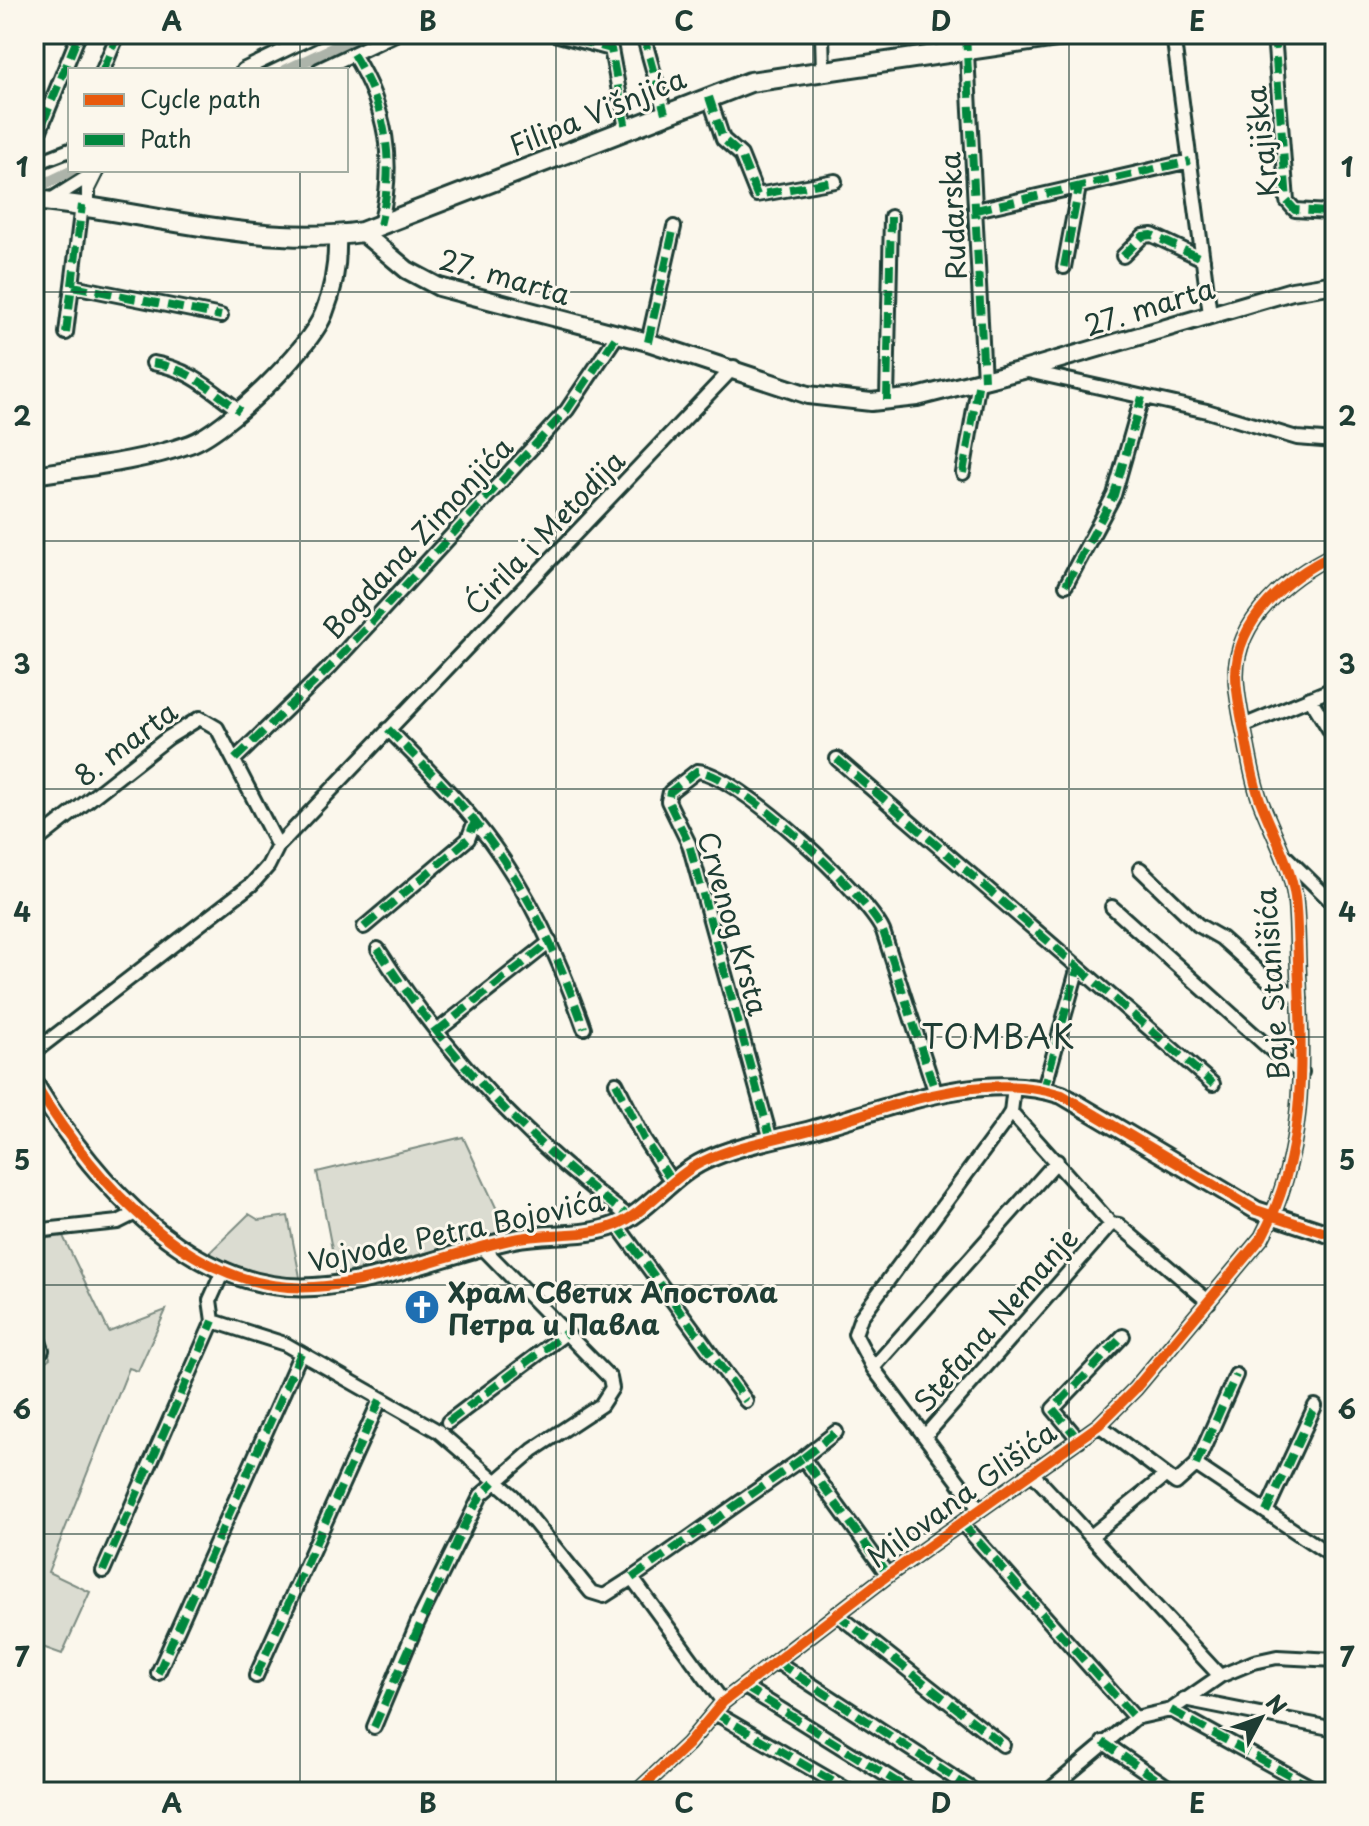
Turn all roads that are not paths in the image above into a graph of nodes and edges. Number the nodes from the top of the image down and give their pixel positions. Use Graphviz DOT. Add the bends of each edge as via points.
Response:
graph roads {
  1 [pos="79,34"];
  2 [pos="118,34"];
  3 [pos="318,34"];
  4 [pos="395,34"];
  5 [pos="554,34"];
  6 [pos="643,34"];
  7 [pos="822,34"];
  8 [pos="1078,34"];
  9 [pos="1173,34"];
  10 [pos="1274,34"];
  11 [pos="967,42"];
  12 [pos="353,54"];
  13 [pos="104,68"];
  14 [pos="247,68"];
  15 [pos="323,68"];
  16 [pos="823,71"];
  17 [pos="709,97"];
  18 [pos="665,113"];
  19 [pos="626,129"];
  20 [pos="34,145"];
  21 [pos="68,151"];
  22 [pos="1190,161"];
  23 [pos="34,164"];
  24 [pos="96,172"];
  25 [pos="97,172"];
  26 [pos="835,181"];
  27 [pos="1079,187"];
  28 [pos="41,200"];
  29 [pos="85,205"];
  30 [pos="976,210"];
  31 [pos="1329,212"];
  32 [pos="891,217"];
  33 [pos="674,227"];
  34 [pos="371,228"];
  35 [pos="337,235"];
  36 [pos="1123,256"];
  37 [pos="1203,259"];
  38 [pos="1064,267"];
  39 [pos="1335,284"];
  40 [pos="73,286"];
  41 [pos="1210,314"];
  42 [pos="221,316"];
  43 [pos="66,333"];
  44 [pos="618,334"];
  45 [pos="648,342"];
  46 [pos="153,363"];
  47 [pos="734,367"];
  48 [pos="1023,370"];
  49 [pos="982,380"];
  50 [pos="1142,397"];
  51 [pos="887,400"];
  52 [pos="240,411"];
  53 [pos="1335,441"];
  54 [pos="963,473"];
  55 [pos="34,475"];
  56 [pos="1335,554"];
  57 [pos="1066,585"];
  58 [pos="1335,688"];
  59 [pos="1310,698"];
  60 [pos="1243,726"];
  61 [pos="388,729"];
  62 [pos="1335,739"];
  63 [pos="235,759"];
  64 [pos="837,759"];
  65 [pos="475,821"];
  66 [pos="34,843"];
  67 [pos="278,846"];
  68 [pos="1283,855"];
  69 [pos="1140,869"];
  70 [pos="1335,905"];
  71 [pos="1112,907"];
  72 [pos="364,927"];
  73 [pos="550,942"];
  74 [pos="378,949"];
  75 [pos="1078,967"];
  76 [pos="1300,999"];
  77 [pos="584,1028"];
  78 [pos="436,1032"];
  79 [pos="34,1052"];
  80 [pos="1302,1072"];
  81 [pos="34,1083"];
  82 [pos="616,1083"];
  83 [pos="1213,1084"];
  84 [pos="1014,1087"];
  85 [pos="1044,1089"];
  86 [pos="936,1094"];
  87 [pos="1011,1112"];
  88 [pos="771,1140"];
  89 [pos="1057,1161"];
  90 [pos="672,1182"];
  91 [pos="134,1214"];
  92 [pos="1272,1218"];
  93 [pos="622,1220"];
  94 [pos="1111,1224"];
  95 [pos="34,1231"];
  96 [pos="1335,1236"];
  97 [pos="483,1248"];
  98 [pos="224,1269"];
  99 [pos="1209,1302"];
  100 [pos="213,1321"];
  101 [pos="34,1327"];
  102 [pos="566,1333"];
  103 [pos="1123,1336"];
  104 [pos="42,1350"];
  105 [pos="301,1353"];
  106 [pos="873,1368"];
  107 [pos="1236,1375"];
  108 [pos="380,1400"];
  109 [pos="746,1401"];
  110 [pos="1315,1406"];
  111 [pos="448,1422"];
  112 [pos="1099,1425"];
  113 [pos="836,1432"];
  114 [pos="925,1436"];
  115 [pos="1079,1440"];
  116 [pos="803,1458"];
  117 [pos="1196,1465"];
  118 [pos="1033,1474"];
  119 [pos="1165,1476"];
  120 [pos="494,1482"];
  121 [pos="980,1510"];
  122 [pos="1266,1512"];
  123 [pos="962,1523"];
  124 [pos="1091,1536"];
  125 [pos="1335,1558"];
  126 [pos="103,1571"];
  127 [pos="888,1575"];
  128 [pos="632,1578"];
  129 [pos="837,1614"];
  130 [pos="1335,1660"];
  131 [pos="777,1662"];
  132 [pos="158,1673"];
  133 [pos="256,1676"];
  134 [pos="1220,1676"];
  135 [pos="745,1687"];
  136 [pos="1184,1699"];
  137 [pos="723,1702"];
  138 [pos="1171,1710"];
  139 [pos="715,1713"];
  140 [pos="1135,1718"];
  141 [pos="374,1727"];
  142 [pos="1335,1729"];
  143 [pos="1103,1742"];
  144 [pos="1003,1745"];
  145 [pos="637,1792"];
  146 [pos="851,1792"];
  147 [pos="913,1792"];
  148 [pos="976,1792"];
  149 [pos="1047,1792"];
  150 [pos="1175,1792"];
  151 [pos="1320,1792"];
  1 -- 20 [label="street"];
  2 -- 13 [label="street"];
  3 -- 14 [label="street"];
  4 -- 12 [label="street"];
  5 -- 19 [label="street" via="611,49"];
  6 -- 18 [label="street"];
  7 -- 16 [label="street"];
  8 -- 11 [label="main road, Filipa Višnjića"];
  9 -- 22 [label="street"];
  10 -- 31 [label="street, Krajiška" via="1287,201 1295,210"];
  11 -- 16 [label="main road, Filipa Višnjića"];
  11 -- 30 [label="street, Rudarska"];
  12 -- 15 [label="street"];
  12 -- 34 [label="street" via="377,100 387,137 389,175"];
  16 -- 17 [label="main road, Filipa Višnjića" via="750,82"];
  17 -- 18 [label="main road, Filipa Višnjića"];
  17 -- 26 [label="street" via="723,139 741,155 757,195"];
  18 -- 19 [label="main road, Filipa Višnjića"];
  19 -- 34 [label="main road, Filipa Višnjića"];
  21 -- 23 [label="street"];
  22 -- 27 [label="street"];
  22 -- 37 [label="street"];
  24 -- 28 [label="street"];
  25 -- 29 [label="street"];
  27 -- 30 [label="street"];
  27 -- 38 [label="street"];
  28 -- 29 [label="main road, Filipa Višnjića"];
  29 -- 35 [label="main road, Filipa Višnjića" via="281,234"];
  29 -- 40 [label="street"];
  30 -- 49 [label="street, Rudarska"];
  32 -- 51 [label="street"];
  33 -- 45 [label="street"];
  34 -- 35 [label="main road, Filipa Višnjića"];
  34 -- 44 [label="street, 27. marta" via="407,270 439,287"];
  35 -- 52 [label="street" via="338,262 323,316"];
  36 -- 37 [label="street" via="1143,236 1152,235"];
  37 -- 41 [label="street"];
  39 -- 41 [label="street, 27. marta"];
  40 -- 42 [label="street"];
  40 -- 43 [label="street"];
  41 -- 48 [label="street, 27. marta"];
  44 -- 45 [label="street, 27. marta"];
  44 -- 63 [label="street, Bogdana Zimonjića" via="567,410 331,666"];
  45 -- 47 [label="street, 27. marta"];
  46 -- 52 [label="street" via="202,380"];
  47 -- 51 [label="street, 27. marta" via="808,395"];
  47 -- 61 [label="street, Ćirila i Metodija"];
  48 -- 49 [label="street, 27. marta"];
  48 -- 50 [label="street"];
  49 -- 51 [label="street, 27. marta"];
  49 -- 54 [label="street"];
  50 -- 53 [label="street" via="1297,438"];
  50 -- 57 [label="street" via="1114,495"];
  52 -- 55 [label="street" via="193,443"];
  56 -- 60 [label="street, Baje Stanišića" via="1289,583 1254,619 1236,674"];
  58 -- 59 [label="street"];
  59 -- 60 [label="street"];
  59 -- 62 [label="street"];
  60 -- 68 [label="street, Baje Stanišića" via="1257,793"];
  61 -- 65 [label="street"];
  61 -- 67 [label="street, Ćirila i Metodija"];
  63 -- 66 [label="street, 8. marta" via="217,728 195,719"];
  63 -- 67 [label="street, 8. marta"];
  64 -- 75 [label="street"];
  65 -- 72 [label="street" via="468,839"];
  65 -- 73 [label="street"];
  67 -- 79 [label="street, Ćirila i Metodija" via="252,884"];
  68 -- 70 [label="street"];
  68 -- 76 [label="street, Baje Stanišića" via="1295,896"];
  69 -- 76 [label="street, Baje Stanišića" via="1198,925"];
  71 -- 80 [label="street"];
  73 -- 77 [label="street"];
  73 -- 78 [label="street"];
  74 -- 78 [label="street, Vojvode Petra Bojovića"];
  75 -- 83 [label="street"];
  75 -- 85 [label="street"];
  76 -- 80 [label="street, Baje Stanišića"];
  78 -- 93 [label="street, Vojvode Petra Bojovića" via="525,1131"];
  80 -- 92 [label="street, Baje Stanišića" via="1294,1149"];
  81 -- 91 [label="street, Vojvode Petra Bojovića" via="75,1144"];
  82 -- 90 [label="street"];
  84 -- 85 [label="street, Vojvode Petra Bojovića"];
  84 -- 86 [label="street, Vojvode Petra Bojovića"];
  84 -- 87 [label="street, Stefana Nemanje"];
  85 -- 92 [label="street, Vojvode Petra Bojovića" via="1079,1102"];
  86 -- 88 [label="street, Vojvode Petra Bojovića"];
  86 -- 88 [label="street, Crvenog Krsta" via="883,931 869,906 748,797 717,775 697,771 670,792 668,801 689,844"];
  87 -- 89 [label="street, Stefana Nemanje"];
  87 -- 106 [label="street, Stefana Nemanje" via="861,1317 855,1334"];
  88 -- 90 [label="street, Vojvode Petra Bojovića" via="705,1160"];
  89 -- 94 [label="street, Stefana Nemanje"];
  89 -- 106 [label="street, Stefana Nemanje"];
  90 -- 93 [label="street, Vojvode Petra Bojovića"];
  91 -- 95 [label="street" via="118,1222"];
  91 -- 98 [label="street, Vojvode Petra Bojovića" via="195,1256"];
  92 -- 96 [label="street, Vojvode Petra Bojovića"];
  92 -- 99 [label="street, Milovana Glišića"];
  93 -- 97 [label="street, Vojvode Petra Bojovića" via="570,1236 515,1239"];
  93 -- 109 [label="street, Vojvode Petra Bojovića"];
  94 -- 99 [label="street" via="1119,1225"];
  94 -- 114 [label="street, Stefana Nemanje"];
  97 -- 98 [label="street, Vojvode Petra Bojovića" via="313,1287 265,1282"];
  97 -- 102 [label="street, Vojvode Petra Bojovića"];
  98 -- 100 [label="street" via="210,1300"];
  99 -- 112 [label="street, Milovana Glišića"];
  100 -- 105 [label="street"];
  100 -- 126 [label="street"];
  101 -- 104 [label="street"];
  102 -- 111 [label="street"];
  102 -- 120 [label="street, Vojvode Petra Bojovića" via="610,1378 608,1397"];
  103 -- 115 [label="street, Milovana Glišića" via="1053,1409"];
  105 -- 108 [label="street"];
  105 -- 132 [label="street"];
  106 -- 114 [label="street, Stefana Nemanje"];
  107 -- 117 [label="street"];
  108 -- 120 [label="street" via="438,1431"];
  108 -- 133 [label="street"];
  110 -- 122 [label="street"];
  112 -- 115 [label="street, Milovana Glišića"];
  112 -- 119 [label="street"];
  113 -- 116 [label="street"];
  114 -- 121 [label="street, Stefana Nemanje"];
  115 -- 118 [label="street, Milovana Glišića"];
  116 -- 127 [label="street, Milovana Glišića"];
  116 -- 128 [label="street"];
  117 -- 119 [label="street" via="1176,1483"];
  117 -- 122 [label="street"];
  118 -- 121 [label="street, Milovana Glišića"];
  118 -- 124 [label="street"];
  119 -- 124 [label="street"];
  120 -- 128 [label="street" via="533,1518 591,1592 604,1596"];
  120 -- 141 [label="street, Vojvode Petra Bojovića" via="464,1526"];
  121 -- 123 [label="street, Milovana Glišića"];
  122 -- 125 [label="street"];
  123 -- 127 [label="street, Milovana Glišića"];
  123 -- 140 [label="street, Milovana Glišića"];
  124 -- 134 [label="street"];
  127 -- 129 [label="street, Milovana Glišića"];
  128 -- 137 [label="street"];
  129 -- 131 [label="street, Milovana Glišića"];
  129 -- 144 [label="street"];
  130 -- 134 [label="street" via="1277,1657"];
  131 -- 135 [label="street, Milovana Glišića"];
  131 -- 148 [label="street"];
  134 -- 136 [label="street"];
  135 -- 137 [label="street, Milovana Glišića"];
  135 -- 147 [label="street"];
  136 -- 138 [label="street"];
  136 -- 142 [label="street"];
  137 -- 139 [label="street, Milovana Glišića"];
  138 -- 140 [label="street"];
  138 -- 151 [label="street"];
  139 -- 145 [label="street, Milovana Glišića"];
  139 -- 146 [label="street"];
  140 -- 143 [label="street"];
  143 -- 149 [label="street"];
  143 -- 150 [label="street"];
}
